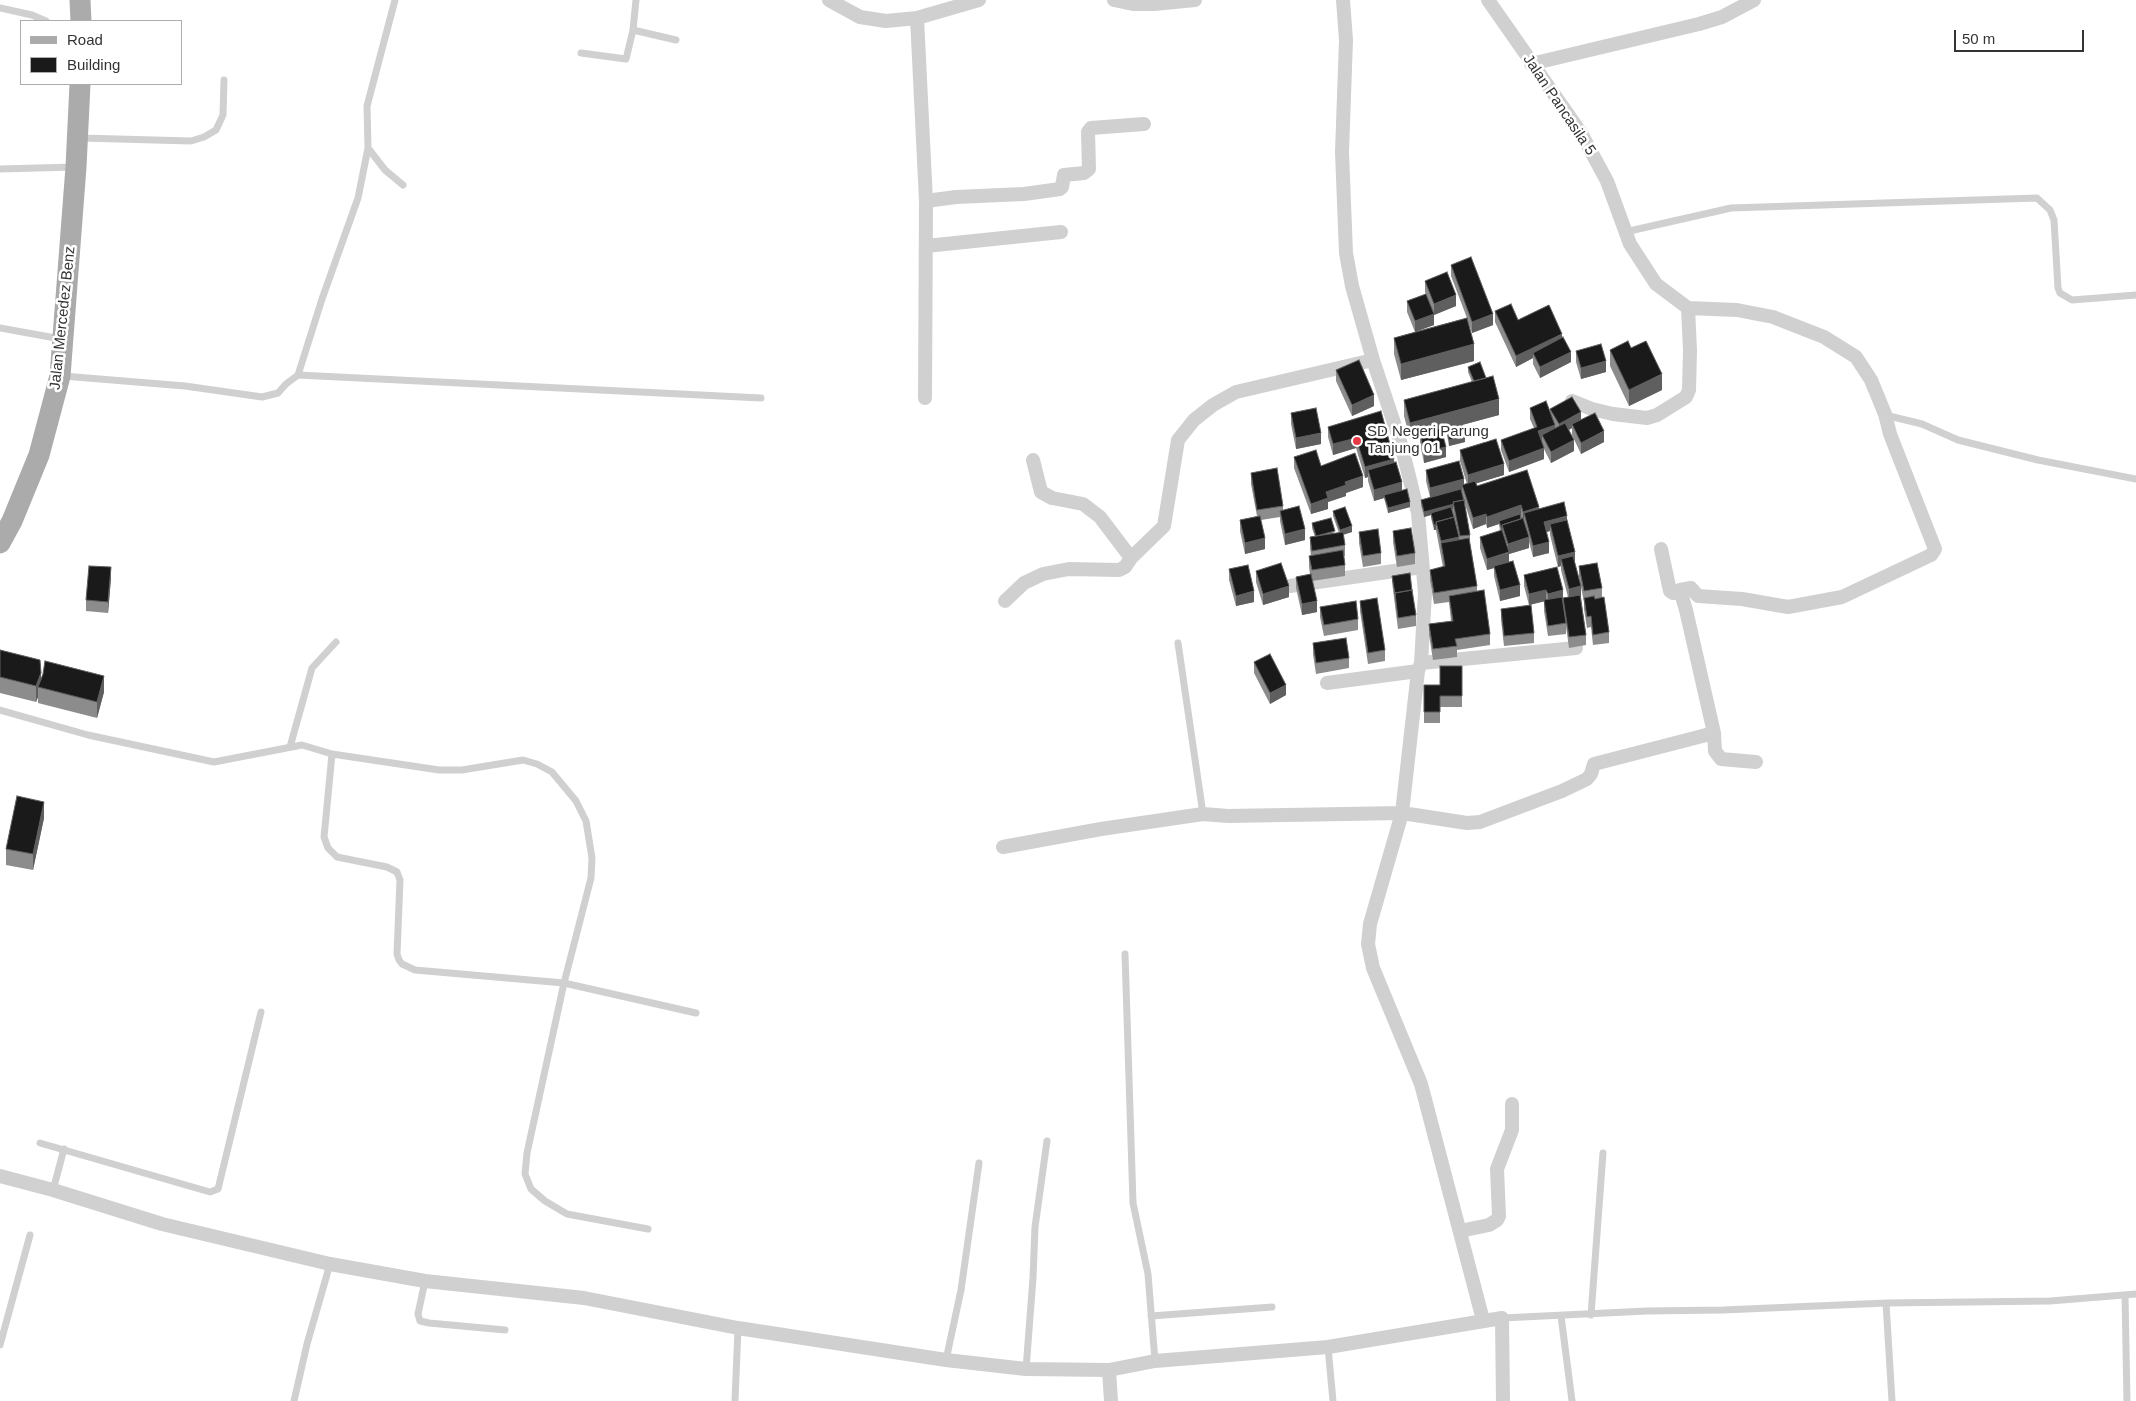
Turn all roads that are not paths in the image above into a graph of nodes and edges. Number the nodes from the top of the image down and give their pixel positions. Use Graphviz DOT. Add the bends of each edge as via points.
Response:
graph roads {
  1 [pos="80,0"];
  2 [pos="395,0"];
  3 [pos="636,0"];
  4 [pos="829,0"];
  5 [pos="979,0"];
  6 [pos="1114,0"];
  7 [pos="1194,0"];
  8 [pos="1343,0"];
  9 [pos="1488,0"];
  10 [pos="1754,0"];
  11 [pos="0,8"];
  12 [pos="918,18"];
  13 [pos="44,20"];
  14 [pos="81,20"];
  15 [pos="633,30"];
  16 [pos="676,40"];
  17 [pos="581,53"];
  18 [pos="1531,64"];
  19 [pos="224,80"];
  20 [pos="80,85"];
  21 [pos="1144,124"];
  22 [pos="78,138"];
  23 [pos="368,148"];
  24 [pos="76,167"];
  25 [pos="0,169"];
  26 [pos="403,185"];
  27 [pos="926,201"];
  28 [pos="1061,232"];
  29 [pos="1625,232"];
  30 [pos="926,246"];
  31 [pos="2136,295"];
  32 [pos="1688,308"];
  33 [pos="0,328"];
  34 [pos="64,339"];
  35 [pos="1373,360"];
  36 [pos="298,375"];
  37 [pos="60,376"];
  38 [pos="760,398"];
  39 [pos="925,398"];
  40 [pos="1572,401"];
  41 [pos="1885,414"];
  42 [pos="1033,460"];
  43 [pos="2136,479"];
  44 [pos="0,543"];
  45 [pos="1661,550"];
  46 [pos="1131,558"];
  47 [pos="1422,567"];
  48 [pos="1290,586"];
  49 [pos="1680,590"];
  50 [pos="1005,601"];
  51 [pos="336,642"];
  52 [pos="1178,643"];
  53 [pos="1576,648"];
  54 [pos="1420,667"];
  55 [pos="1327,683"];
  56 [pos="0,710"];
  57 [pos="1714,733"];
  58 [pos="290,747"];
  59 [pos="332,754"];
  60 [pos="1756,762"];
  61 [pos="1203,814"];
  62 [pos="1402,814"];
  63 [pos="1003,847"];
  64 [pos="1125,954"];
  65 [pos="564,984"];
  66 [pos="261,1012"];
  67 [pos="696,1013"];
  68 [pos="1512,1104"];
  69 [pos="1047,1141"];
  70 [pos="40,1143"];
  71 [pos="64,1149"];
  72 [pos="1603,1153"];
  73 [pos="978,1163"];
  74 [pos="0,1176"];
  75 [pos="53,1190"];
  76 [pos="648,1229"];
  77 [pos="1460,1231"];
  78 [pos="30,1235"];
  79 [pos="330,1264"];
  80 [pos="425,1281"];
  81 [pos="2136,1294"];
  82 [pos="2125,1295"];
  83 [pos="1886,1303"];
  84 [pos="1272,1307"];
  85 [pos="1590,1315"];
  86 [pos="1151,1316"];
  87 [pos="1561,1316"];
  88 [pos="1502,1318"];
  89 [pos="1483,1320"];
  90 [pos="738,1328"];
  91 [pos="505,1330"];
  92 [pos="0,1346"];
  93 [pos="1328,1347"];
  94 [pos="946,1360"];
  95 [pos="1155,1361"];
  96 [pos="1026,1369"];
  97 [pos="1109,1370"];
  98 [pos="294,1401"];
  99 [pos="735,1401"];
  100 [pos="1110,1401"];
  101 [pos="1333,1401"];
  102 [pos="1503,1401"];
  103 [pos="1572,1401"];
  104 [pos="1892,1401"];
  105 [pos="2127,1401"];
  1 -- 14 [label="main road"];
  2 -- 23 [label="lane" via="367,106"];
  3 -- 15 [label="lane"];
  4 -- 12 [label="street" via="865,18"];
  5 -- 12 [label="street"];
  6 -- 7 [label="street" via="1133,4"];
  8 -- 35 [label="street" via="1346,40 1342,143 1346,253"];
  9 -- 18 [label="street, Jalan Pancasila 5"];
  10 -- 18 [label="street" via="1699,24"];
  11 -- 13 [label="lane"];
  12 -- 27 [label="street"];
  15 -- 16 [label="lane"];
  15 -- 17 [label="lane" via="626,59"];
  18 -- 29 [label="street, Jalan Pancasila 5" via="1581,133 1607,181"];
  19 -- 22 [label="lane" via="223,115 216,130 204,137 191,141"];
  20 -- 22 [label="main road, Jalan Mercedez Benz"];
  21 -- 27 [label="street" via="1092,128 1088,132 1089,170 1064,175 1060,189"];
  22 -- 24 [label="main road, Jalan Mercedez Benz"];
  23 -- 26 [label="lane" via="385,170"];
  23 -- 36 [label="lane" via="358,198"];
  24 -- 25 [label="lane"];
  24 -- 34 [label="main road, Jalan Mercedez Benz"];
  27 -- 30 [label="street"];
  28 -- 30 [label="street"];
  29 -- 31 [label="lane" via="1731,208 2037,198 2050,210 2054,220 2060,292 2072,300"];
  29 -- 32 [label="street, Jalan Pancasila 5" via="1656,284"];
  30 -- 39 [label="street"];
  32 -- 40 [label="street" via="1689,390 1686,396 1648,418 1613,414"];
  32 -- 41 [label="street" via="1756,313 1824,337 1856,357 1871,380"];
  33 -- 34 [label="lane"];
  34 -- 37 [label="main road, Jalan Mercedez Benz"];
  35 -- 46 [label="street" via="1236,392 1194,420 1178,440 1164,526"];
  35 -- 47 [label="street" via="1400,441 1418,513"];
  36 -- 37 [label="lane" via="278,393 262,397 185,386"];
  36 -- 38 [label="lane"];
  37 -- 44 [label="main road, Jalan Mercedez Benz" via="39,455"];
  41 -- 43 [label="lane" via="1922,424 1958,440"];
  41 -- 49 [label="street" via="1932,537 1935,549 1931,555 1842,597 1788,606 1698,596 1691,588"];
  42 -- 46 [label="street" via="1041,492 1052,498 1083,504 1100,517"];
  45 -- 49 [label="street" via="1670,591"];
  46 -- 50 [label="street" via="1119,570 1070,569 1043,574 1024,583"];
  47 -- 48 [label="street"];
  47 -- 54 [label="street" via="1425,593"];
  49 -- 57 [label="street"];
  51 -- 58 [label="lane" via="312,668"];
  52 -- 61 [label="lane"];
  53 -- 54 [label="street"];
  54 -- 55 [label="street"];
  54 -- 62 [label="street"];
  56 -- 58 [label="lane" via="88,734 214,762"];
  57 -- 60 [label="street" via="1715,750 1721,759"];
  57 -- 62 [label="street" via="1594,764 1588,779 1480,822"];
  58 -- 59 [label="lane" via="302,745"];
  59 -- 65 [label="lane" via="324,837 328,848 337,857 397,872 400,880 399,960 415,970"];
  59 -- 65 [label="lane" via="440,770 462,770 523,760 552,772 576,801 586,821 592,858 591,878"];
  61 -- 62 [label="street"];
  61 -- 63 [label="street"];
  62 -- 77 [label="street" via="1370,924 1368,944 1373,968 1421,1084"];
  64 -- 86 [label="lane" via="1133,1203 1148,1274"];
  65 -- 67 [label="lane"];
  65 -- 76 [label="lane" via="525,1174 531,1189 567,1214"];
  66 -- 71 [label="lane" via="218,1189 210,1192"];
  68 -- 77 [label="street" via="1512,1130 1497,1169 1499,1216 1489,1225"];
  69 -- 96 [label="lane" via="1035,1226"];
  70 -- 71 [label="lane"];
  71 -- 75 [label="lane"];
  72 -- 85 [label="lane"];
  73 -- 94 [label="lane" via="961,1290"];
  74 -- 75 [label="street"];
  75 -- 79 [label="street" via="162,1224"];
  77 -- 89 [label="street"];
  78 -- 92 [label="lane"];
  79 -- 80 [label="street"];
  79 -- 98 [label="lane"];
  80 -- 90 [label="street" via="584,1298"];
  80 -- 91 [label="lane" via="418,1314 420,1321"];
  81 -- 82 [label="lane"];
  82 -- 83 [label="lane" via="2050,1301"];
  82 -- 105 [label="lane"];
  83 -- 85 [label="lane"];
  83 -- 104 [label="lane"];
  84 -- 86 [label="lane"];
  85 -- 87 [label="lane"];
  86 -- 95 [label="lane"];
  87 -- 88 [label="lane"];
  87 -- 103 [label="lane"];
  88 -- 89 [label="street"];
  88 -- 102 [label="street"];
  89 -- 93 [label="street"];
  90 -- 94 [label="street"];
  90 -- 99 [label="lane"];
  93 -- 95 [label="street"];
  93 -- 101 [label="lane"];
  94 -- 96 [label="street"];
  95 -- 97 [label="street"];
  96 -- 97 [label="street"];
  97 -- 100 [label="street"];
}
